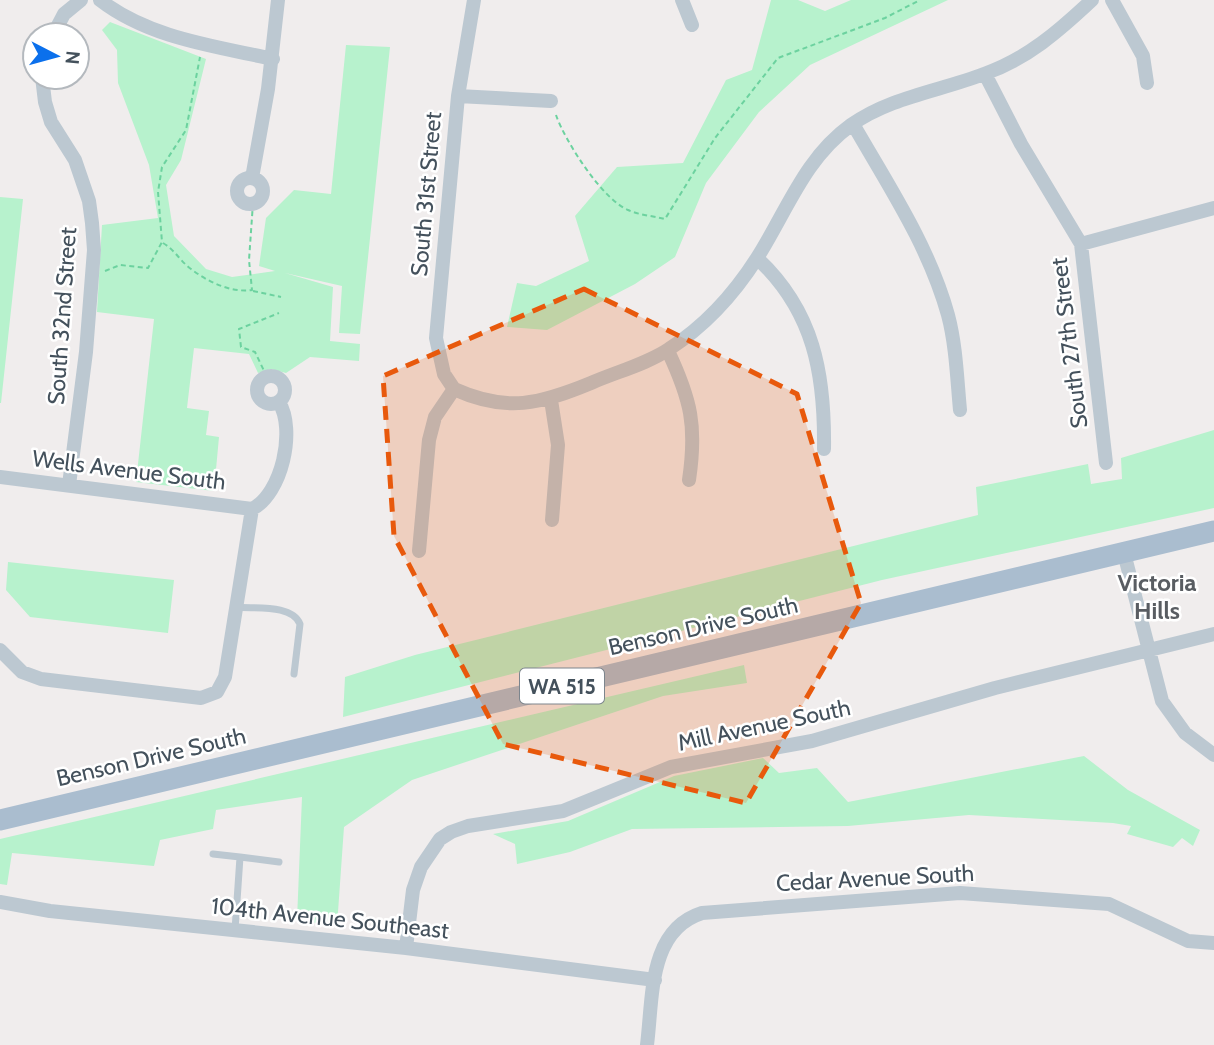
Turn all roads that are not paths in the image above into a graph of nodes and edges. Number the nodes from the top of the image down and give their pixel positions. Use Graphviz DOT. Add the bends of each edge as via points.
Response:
graph roads {
  1 [pos="81,0"];
  2 [pos="100,0"];
  3 [pos="278,0"];
  4 [pos="474,0"];
  5 [pos="682,0"];
  6 [pos="1092,0"];
  7 [pos="1112,0"];
  8 [pos="60,21"];
  9 [pos="692,25"];
  10 [pos="273,59"];
  11 [pos="985,74"];
  12 [pos="1147,83"];
  13 [pos="44,91"];
  14 [pos="458,96"];
  15 [pos="551,101"];
  16 [pos="853,124"];
  17 [pos="253,203"];
  18 [pos="1214,208"];
  19 [pos="1081,244"];
  20 [pos="757,258"];
  21 [pos="668,351"];
  22 [pos="454,389"];
  23 [pos="551,400"];
  24 [pos="279,402"];
  25 [pos="960,410"];
  26 [pos="824,449"];
  27 [pos="1106,463"];
  28 [pos="0,477"];
  29 [pos="689,480"];
  30 [pos="69,485"];
  31 [pos="252,509"];
  32 [pos="552,520"];
  33 [pos="1214,531"];
  34 [pos="419,551"];
  35 [pos="1124,552"];
  36 [pos="236,607"];
  37 [pos="1214,634"];
  38 [pos="1150,649"];
  39 [pos="0,650"];
  40 [pos="295,674"];
  41 [pos="1214,755"];
  42 [pos="0,820"];
  43 [pos="213,854"];
  44 [pos="240,857"];
  45 [pos="279,862"];
  46 [pos="0,902"];
  47 [pos="234,930"];
  48 [pos="1214,943"];
  49 [pos="406,948"];
  50 [pos="655,980"];
  51 [pos="647,1045"];
  1 -- 8 [label="street"];
  2 -- 10 [label="street" via="130,19 177,37"];
  3 -- 10 [label="street"];
  4 -- 14 [label="street, South 31st Street"];
  5 -- 9 [label="street"];
  6 -- 11 [label="street" via="1022,58"];
  7 -- 12 [label="street" via="1143,56"];
  10 -- 17 [label="street" via="252,178 263,190"];
  11 -- 16 [label="street" via="877,109"];
  11 -- 19 [label="street, South 27th Street"];
  13 -- 30 [label="street, South 32nd Street" via="51,122 75,160 89,201 94,250"];
  14 -- 15 [label="street"];
  14 -- 22 [label="street, South 31st Street" via="436,338 444,374"];
  16 -- 20 [label="street" via="828,143 804,174"];
  16 -- 25 [label="street" via="936,278 954,345"];
  18 -- 19 [label="street"];
  19 -- 27 [label="street, South 27th Street"];
  20 -- 21 [label="street" via="709,320"];
  20 -- 26 [label="street" via="780,280 809,334 824,402"];
  21 -- 23 [label="street"];
  21 -- 29 [label="street" via="693,414"];
  22 -- 23 [label="street" via="495,403"];
  22 -- 34 [label="street" via="435,417 429,440"];
  23 -- 32 [label="street" via="558,445"];
  24 -- 24 [label="street" via="265,403 259,397 257,387 267,377 276,377 285,386"];
  24 -- 31 [label="street" via="285,420 279,481 263,504"];
  28 -- 30 [label="street, Wells Avenue South"];
  30 -- 31 [label="street, Wells Avenue South"];
  31 -- 36 [label="street"];
  33 -- 35 [label="main road, Benson Drive South / WA 515"];
  35 -- 38 [label="street"];
  35 -- 42 [label="main road, Benson Drive South / WA 515"];
  36 -- 39 [label="street" via="225,677 217,692 201,698 41,679 22,672"];
  36 -- 40 [label="lane" via="290,612 297,618"];
  37 -- 38 [label="street, Mill Avenue South"];
  38 -- 41 [label="street" via="1162,701 1171,716"];
  38 -- 49 [label="street, Mill Avenue South" via="812,741 671,767 563,811 451,832 440,839 421,867 413,890"];
  43 -- 44 [label="lane"];
  44 -- 45 [label="lane"];
  44 -- 47 [label="lane"];
  46 -- 47 [label="street, 104th Avenue Southeast"];
  47 -- 49 [label="street, 104th Avenue Southeast"];
  48 -- 50 [label="street, Cedar Avenue South" via="1188,941 1109,904 946,894 702,913 687,918 668,936"];
  49 -- 50 [label="street, 104th Avenue Southeast"];
  50 -- 51 [label="street, Cedar Avenue South"];
}
